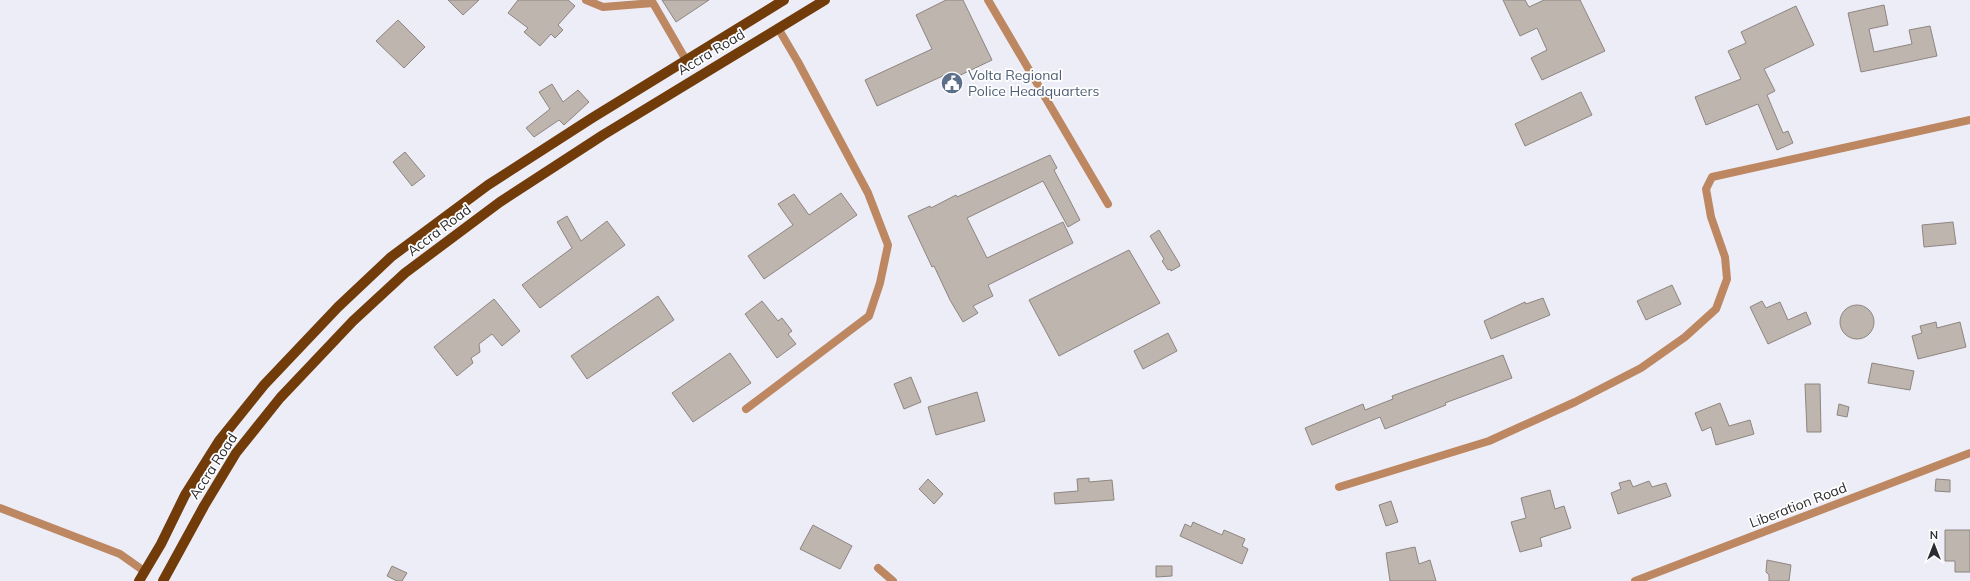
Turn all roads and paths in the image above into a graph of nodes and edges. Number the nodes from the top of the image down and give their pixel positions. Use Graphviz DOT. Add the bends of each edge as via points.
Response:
graph roads {
  1 [pos="586,0"];
  2 [pos="784,0"];
  3 [pos="825,0"];
  4 [pos="988,0"];
  5 [pos="778,28"];
  6 [pos="686,60"];
  7 [pos="1970,120"];
  8 [pos="1108,204"];
  9 [pos="746,409"];
  10 [pos="1970,453"];
  11 [pos="1339,487"];
  12 [pos="0,508"];
  13 [pos="878,568"];
  14 [pos="144,571"];
  15 [pos="139,581"];
  16 [pos="163,581"];
  17 [pos="893,581"];
  18 [pos="1635,581"];
  1 -- 6 [label="street" via="604,7 653,3"];
  2 -- 6 [label="main road, Accra Road"];
  3 -- 5 [label="main road, Accra Road"];
  4 -- 8 [label="street"];
  5 -- 9 [label="street" via="868,193 888,245 880,283 869,316"];
  5 -- 16 [label="main road, Accra Road" via="603,135 507,198 405,273 353,322 280,398 236,453"];
  6 -- 14 [label="main road, Accra Road" via="488,184 391,257 343,302 264,385 219,441 185,495 161,544"];
  7 -- 11 [label="street" via="1712,177 1706,189 1711,217 1725,257 1727,279 1716,309 1685,337 1641,368 1575,402 1489,441"];
  10 -- 18 [label="street, Liberation Road"];
  12 -- 14 [label="street" via="120,554"];
  13 -- 17 [label="street"];
  14 -- 15 [label="main road, Accra Road"];
}
